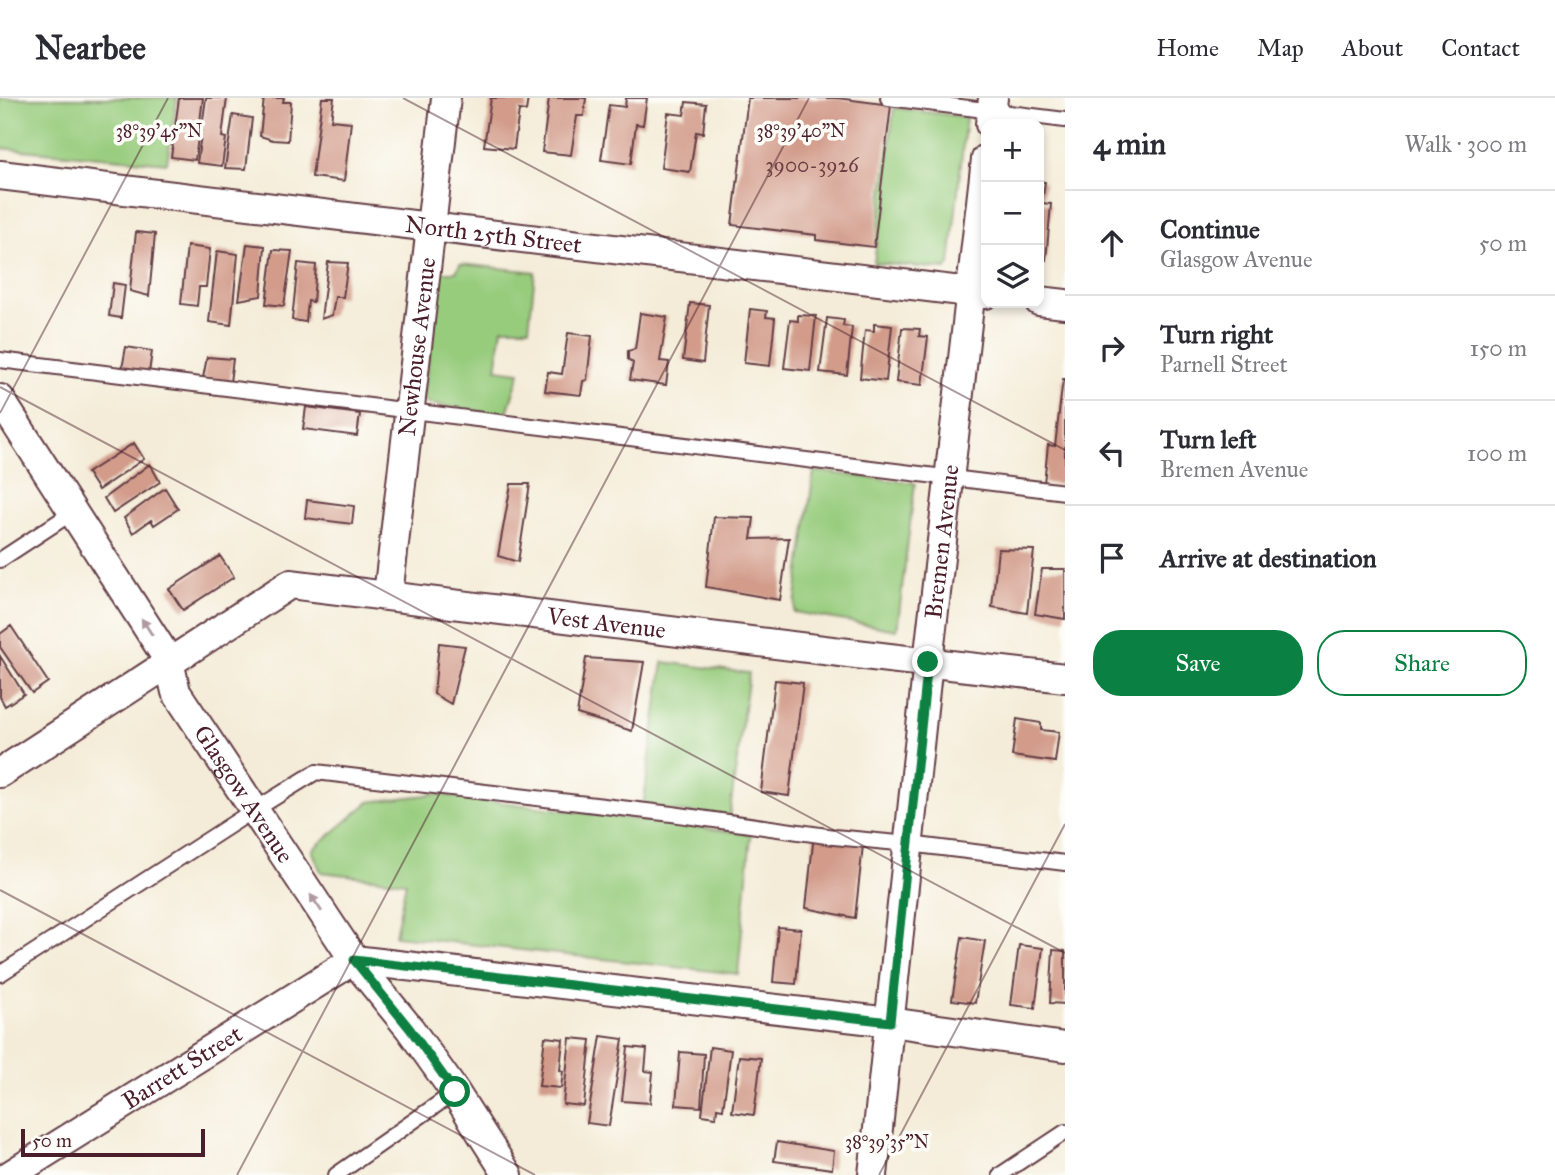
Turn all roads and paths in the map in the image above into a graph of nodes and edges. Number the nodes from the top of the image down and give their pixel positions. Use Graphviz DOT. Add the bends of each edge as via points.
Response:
graph roads {
  1 [pos="446,98"];
  2 [pos="888,98"];
  3 [pos="992,111"];
  4 [pos="1065,120"];
  5 [pos="0,175"];
  6 [pos="985,182"];
  7 [pos="430,228"];
  8 [pos="979,293"];
  9 [pos="1044,302"];
  10 [pos="1065,304"];
  11 [pos="0,360"];
  12 [pos="0,399"];
  13 [pos="410,410"];
  14 [pos="949,478"];
  15 [pos="1065,492"];
  16 [pos="73,512"];
  17 [pos="0,560"];
  18 [pos="388,595"];
  19 [pos="169,661"];
  20 [pos="928,662"];
  21 [pos="1065,678"];
  22 [pos="0,773"];
  23 [pos="254,810"];
  24 [pos="909,844"];
  25 [pos="1065,863"];
  26 [pos="354,960"];
  27 [pos="0,974"];
  28 [pos="890,1022"];
  29 [pos="1065,1047"];
  30 [pos="455,1092"];
  31 [pos="1065,1132"];
  32 [pos="10,1175"];
  33 [pos="335,1175"];
  34 [pos="508,1175"];
  35 [pos="873,1175"];
  36 [pos="1000,1175"];
  1 -- 7 [label="street, Newhouse Avenue"];
  2 -- 3 [label="lane"];
  3 -- 4 [label="lane"];
  5 -- 7 [label="street, North 25th Street"];
  6 -- 8 [label="street, Bremen Avenue"];
  7 -- 8 [label="street, North 25th Street"];
  7 -- 13 [label="street, Newhouse Avenue"];
  8 -- 14 [label="street, Bremen Avenue"];
  9 -- 10 [label="street"];
  11 -- 13 [label="lane"];
  12 -- 16 [label="street, Glasgow Avenue"];
  13 -- 14 [label="lane"];
  13 -- 18 [label="street, Newhouse Avenue"];
  14 -- 15 [label="lane"];
  14 -- 20 [label="street, Bremen Avenue"];
  16 -- 17 [label="lane"];
  19 -- 16 [label="street, Glasgow Avenue, one-way"];
  18 -- 19 [label="street, Vest Avenue" via="290,584"];
  18 -- 20 [label="street, Vest Avenue"];
  19 -- 22 [label="street, Vest Avenue"];
  19 -- 23 [label="street, Glasgow Avenue" via="176,692"];
  20 -- 21 [label="street, Vest Avenue"];
  20 -- 24 [label="street, Bremen Avenue"];
  23 -- 24 [label="lane" via="316,772"];
  26 -- 23 [label="street, Glasgow Avenue, one-way"];
  23 -- 27 [label="lane"];
  24 -- 25 [label="lane"];
  24 -- 28 [label="street, Bremen Avenue"];
  26 -- 28 [label="street"];
  26 -- 30 [label="street, Glasgow Avenue"];
  26 -- 32 [label="street, Barrett Street"];
  28 -- 29 [label="street"];
  28 -- 35 [label="street, Bremen Avenue"];
  30 -- 33 [label="lane"];
  30 -- 34 [label="street, Glasgow Avenue"];
  31 -- 36 [label="lane"];
}
